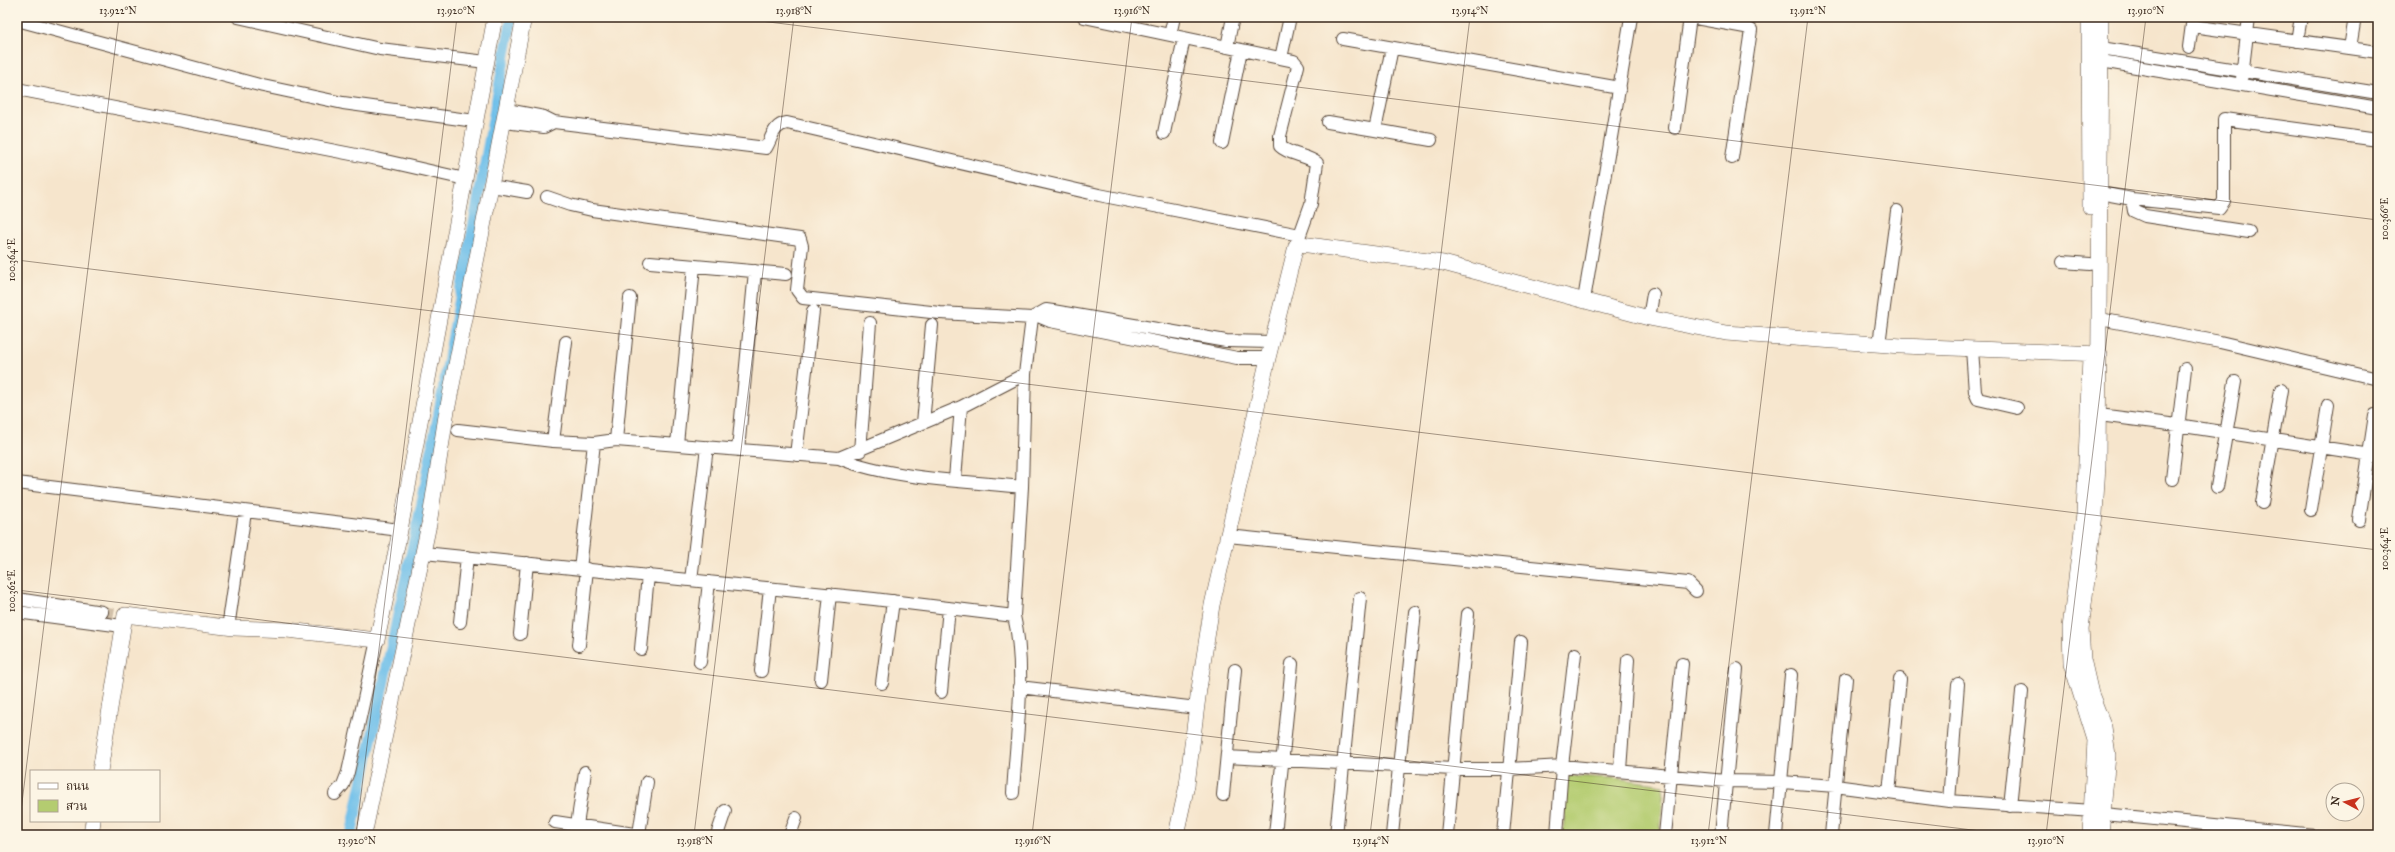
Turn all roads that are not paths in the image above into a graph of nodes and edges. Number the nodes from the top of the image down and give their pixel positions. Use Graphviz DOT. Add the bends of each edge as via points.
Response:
graph roads {
  1 [pos="238,17"];
  2 [pos="495,17"];
  3 [pos="524,17"];
  4 [pos="1084,17"];
  5 [pos="1174,17"];
  6 [pos="1233,17"];
  7 [pos="1290,17"];
  8 [pos="1631,17"];
  9 [pos="1690,17"];
  10 [pos="2089,17"];
  11 [pos="2101,17"];
  12 [pos="2249,17"];
  13 [pos="2301,17"];
  14 [pos="2355,17"];
  15 [pos="1715,19"];
  16 [pos="17,20"];
  17 [pos="1113,20"];
  18 [pos="2193,22"];
  19 [pos="2247,34"];
  20 [pos="1170,35"];
  21 [pos="1184,38"];
  22 [pos="1343,39"];
  23 [pos="2297,41"];
  24 [pos="1227,47"];
  25 [pos="2189,47"];
  26 [pos="1392,48"];
  27 [pos="2350,48"];
  28 [pos="1241,50"];
  29 [pos="2378,52"];
  30 [pos="2101,54"];
  31 [pos="1281,58"];
  32 [pos="486,62"];
  33 [pos="2243,70"];
  34 [pos="2241,84"];
  35 [pos="1620,88"];
  36 [pos="17,89"];
  37 [pos="2378,93"];
  38 [pos="2378,108"];
  39 [pos="506,116"];
  40 [pos="476,122"];
  41 [pos="1328,122"];
  42 [pos="1675,128"];
  43 [pos="1375,130"];
  44 [pos="1164,133"];
  45 [pos="1431,140"];
  46 [pos="2378,140"];
  47 [pos="1222,143"];
  48 [pos="1732,158"];
  49 [pos="465,179"];
  50 [pos="492,186"];
  51 [pos="527,192"];
  52 [pos="2100,193"];
  53 [pos="547,198"];
  54 [pos="2132,199"];
  55 [pos="1897,211"];
  56 [pos="2249,232"];
  57 [pos="1298,240"];
  58 [pos="650,262"];
  59 [pos="2062,262"];
  60 [pos="2090,264"];
  61 [pos="694,266"];
  62 [pos="754,271"];
  63 [pos="786,274"];
  64 [pos="1654,294"];
  65 [pos="630,298"];
  66 [pos="1584,300"];
  67 [pos="814,311"];
  68 [pos="1035,317"];
  69 [pos="1649,318"];
  70 [pos="2100,319"];
  71 [pos="870,323"];
  72 [pos="932,325"];
  73 [pos="566,342"];
  74 [pos="1272,342"];
  75 [pos="1879,344"];
  76 [pos="1972,349"];
  77 [pos="2095,354"];
  78 [pos="1268,358"];
  79 [pos="2185,369"];
  80 [pos="1025,374"];
  81 [pos="2378,379"];
  82 [pos="2235,382"];
  83 [pos="2281,390"];
  84 [pos="2328,405"];
  85 [pos="961,407"];
  86 [pos="2017,408"];
  87 [pos="2099,415"];
  88 [pos="2375,415"];
  89 [pos="922,423"];
  90 [pos="2177,425"];
  91 [pos="458,430"];
  92 [pos="2225,432"];
  93 [pos="616,440"];
  94 [pos="2273,440"];
  95 [pos="553,441"];
  96 [pos="594,442"];
  97 [pos="677,444"];
  98 [pos="707,447"];
  99 [pos="2322,447"];
  100 [pos="738,450"];
  101 [pos="860,451"];
  102 [pos="796,455"];
  103 [pos="2374,455"];
  104 [pos="839,458"];
  105 [pos="2172,479"];
  106 [pos="955,480"];
  107 [pos="17,483"];
  108 [pos="1022,487"];
  109 [pos="2217,487"];
  110 [pos="2262,503"];
  111 [pos="2311,510"];
  112 [pos="244,512"];
  113 [pos="2359,520"];
  114 [pos="400,530"];
  115 [pos="1228,536"];
  116 [pos="424,552"];
  117 [pos="467,557"];
  118 [pos="527,563"];
  119 [pos="583,569"];
  120 [pos="648,575"];
  121 [pos="691,580"];
  122 [pos="709,582"];
  123 [pos="770,588"];
  124 [pos="1696,591"];
  125 [pos="830,594"];
  126 [pos="1360,598"];
  127 [pos="17,599"];
  128 [pos="893,601"];
  129 [pos="949,608"];
  130 [pos="17,612"];
  131 [pos="102,612"];
  132 [pos="1415,612"];
  133 [pos="1468,614"];
  134 [pos="1014,616"];
  135 [pos="122,619"];
  136 [pos="460,622"];
  137 [pos="228,628"];
  138 [pos="520,634"];
  139 [pos="377,640"];
  140 [pos="1521,642"];
  141 [pos="579,645"];
  142 [pos="641,649"];
  143 [pos="1575,654"];
  144 [pos="1628,660"];
  145 [pos="700,662"];
  146 [pos="1292,664"];
  147 [pos="1682,664"];
  148 [pos="1737,669"];
  149 [pos="1235,670"];
  150 [pos="761,671"];
  151 [pos="1791,674"];
  152 [pos="1846,679"];
  153 [pos="1900,679"];
  154 [pos="821,680"];
  155 [pos="882,683"];
  156 [pos="1958,684"];
  157 [pos="1019,687"];
  158 [pos="941,692"];
  159 [pos="2022,692"];
  160 [pos="1197,708"];
  161 [pos="1227,757"];
  162 [pos="1282,758"];
  163 [pos="1342,762"];
  164 [pos="1398,765"];
  165 [pos="1562,766"];
  166 [pos="1453,769"];
  167 [pos="100,770"];
  168 [pos="1509,770"];
  169 [pos="1620,770"];
  170 [pos="585,772"];
  171 [pos="1671,776"];
  172 [pos="1726,781"];
  173 [pos="647,782"];
  174 [pos="1782,782"];
  175 [pos="1835,786"];
  176 [pos="1012,792"];
  177 [pos="1889,793"];
  178 [pos="335,794"];
  179 [pos="1223,795"];
  180 [pos="1949,801"];
  181 [pos="2010,806"];
  182 [pos="725,811"];
  183 [pos="2098,812"];
  184 [pos="796,818"];
  185 [pos="93,822"];
  186 [pos="555,822"];
  187 [pos="577,825"];
  188 [pos="640,834"];
  189 [pos="91,835"];
  190 [pos="364,835"];
  191 [pos="717,835"];
  192 [pos="790,835"];
  193 [pos="1176,835"];
  194 [pos="1275,835"];
  195 [pos="1336,835"];
  196 [pos="1392,835"];
  197 [pos="1447,835"];
  198 [pos="1502,835"];
  199 [pos="1557,835"];
  200 [pos="1665,835"];
  201 [pos="1721,835"];
  202 [pos="1776,835"];
  203 [pos="1831,835"];
  204 [pos="2090,835"];
  205 [pos="2101,835"];
  206 [pos="2315,835"];
  1 -- 32 [label="street" via="380,49"];
  2 -- 32 [label="street"];
  3 -- 39 [label="street"];
  4 -- 17 [label="street"];
  5 -- 20 [label="street"];
  6 -- 24 [label="street"];
  7 -- 31 [label="street"];
  8 -- 35 [label="street"];
  9 -- 15 [label="street"];
  9 -- 42 [label="street"];
  10 -- 60 [label="street"];
  11 -- 30 [label="street"];
  12 -- 19 [label="street"];
  13 -- 23 [label="street"];
  14 -- 27 [label="street"];
  15 -- 48 [label="street" via="1751,30"];
  16 -- 40 [label="street" via="263,86 343,103"];
  17 -- 20 [label="street"];
  18 -- 19 [label="street"];
  18 -- 25 [label="street"];
  19 -- 23 [label="street"];
  19 -- 33 [label="street"];
  20 -- 21 [label="street"];
  21 -- 24 [label="street"];
  21 -- 44 [label="street"];
  22 -- 26 [label="street"];
  23 -- 27 [label="street"];
  24 -- 28 [label="street"];
  26 -- 35 [label="street"];
  26 -- 43 [label="street"];
  27 -- 29 [label="street"];
  28 -- 31 [label="street"];
  28 -- 47 [label="street"];
  30 -- 33 [label="street"];
  30 -- 34 [label="street"];
  30 -- 52 [label="street"];
  31 -- 57 [label="street" via="1294,61 1298,66 1280,136 1280,146 1284,150 1309,157 1317,163 1311,204"];
  32 -- 40 [label="street"];
  33 -- 34 [label="street"];
  33 -- 37 [label="street"];
  34 -- 38 [label="street"];
  35 -- 66 [label="street"];
  36 -- 49 [label="street" via="377,159"];
  39 -- 50 [label="street"];
  39 -- 57 [label="street" via="544,127 554,122 766,148 775,128 787,123"];
  40 -- 49 [label="street"];
  41 -- 43 [label="street"];
  43 -- 45 [label="street"];
  46 -- 54 [label="street" via="2224,119 2224,201 2219,208"];
  49 -- 114 [label="street"];
  50 -- 51 [label="street"];
  50 -- 116 [label="street" via="446,416"];
  52 -- 54 [label="street"];
  52 -- 70 [label="street"];
  53 -- 68 [label="street" via="592,210 800,239 802,246 797,290 803,298 940,313"];
  54 -- 56 [label="street" via="2134,211 2145,216"];
  55 -- 75 [label="street"];
  57 -- 66 [label="street" via="1301,244 1443,263"];
  57 -- 74 [label="street"];
  58 -- 61 [label="street"];
  59 -- 60 [label="street"];
  60 -- 77 [label="street"];
  61 -- 62 [label="street"];
  61 -- 97 [label="street"];
  62 -- 63 [label="street"];
  62 -- 100 [label="street"];
  64 -- 69 [label="street"];
  65 -- 93 [label="street"];
  66 -- 69 [label="street"];
  67 -- 102 [label="street"];
  68 -- 74 [label="street" via="1046,310 1226,341"];
  68 -- 78 [label="street" via="1237,358"];
  68 -- 80 [label="street"];
  69 -- 75 [label="street" via="1726,334"];
  70 -- 77 [label="street"];
  70 -- 81 [label="street" via="2220,342"];
  71 -- 101 [label="street"];
  72 -- 89 [label="street"];
  73 -- 95 [label="street"];
  74 -- 78 [label="street"];
  75 -- 76 [label="street"];
  76 -- 77 [label="street"];
  76 -- 86 [label="street" via="1975,392 1978,399"];
  77 -- 87 [label="street"];
  77 -- 183 [label="street" via="2084,514 2070,628 2071,663 2095,740"];
  78 -- 115 [label="street"];
  79 -- 90 [label="street"];
  80 -- 85 [label="street"];
  80 -- 108 [label="street"];
  82 -- 92 [label="street"];
  83 -- 94 [label="street"];
  84 -- 99 [label="street"];
  85 -- 89 [label="street"];
  85 -- 106 [label="street"];
  87 -- 90 [label="street"];
  87 -- 183 [label="street" via="2095,514 2081,630 2083,659 2091,694 2104,727 2108,755"];
  88 -- 103 [label="street"];
  89 -- 101 [label="street"];
  90 -- 92 [label="street"];
  90 -- 105 [label="street"];
  91 -- 95 [label="street"];
  92 -- 94 [label="street"];
  92 -- 109 [label="street"];
  93 -- 96 [label="street"];
  93 -- 97 [label="street"];
  94 -- 99 [label="street"];
  94 -- 110 [label="street"];
  95 -- 96 [label="street"];
  96 -- 119 [label="street"];
  97 -- 98 [label="street"];
  98 -- 100 [label="street"];
  98 -- 121 [label="street"];
  99 -- 103 [label="street"];
  99 -- 111 [label="street"];
  100 -- 102 [label="street"];
  101 -- 104 [label="street"];
  102 -- 104 [label="street"];
  103 -- 113 [label="street"];
  104 -- 106 [label="street" via="892,472"];
  106 -- 108 [label="street"];
  107 -- 112 [label="street"];
  108 -- 134 [label="street"];
  112 -- 114 [label="street"];
  112 -- 137 [label="street"];
  114 -- 139 [label="street"];
  115 -- 124 [label="street" via="1688,583"];
  115 -- 160 [label="street" via="1212,605"];
  116 -- 117 [label="street"];
  116 -- 190 [label="street"];
  117 -- 118 [label="street"];
  117 -- 136 [label="street"];
  118 -- 119 [label="street"];
  118 -- 138 [label="street"];
  119 -- 120 [label="street"];
  119 -- 141 [label="street"];
  120 -- 121 [label="street"];
  120 -- 142 [label="street"];
  121 -- 122 [label="street"];
  122 -- 123 [label="street"];
  122 -- 145 [label="street"];
  123 -- 125 [label="street"];
  123 -- 150 [label="street"];
  125 -- 128 [label="street"];
  125 -- 154 [label="street"];
  126 -- 163 [label="street"];
  127 -- 131 [label="street"];
  128 -- 129 [label="street"];
  128 -- 155 [label="street"];
  129 -- 134 [label="street"];
  129 -- 158 [label="street"];
  130 -- 135 [label="street"];
  132 -- 164 [label="street"];
  133 -- 166 [label="street"];
  134 -- 157 [label="street"];
  135 -- 137 [label="street"];
  135 -- 167 [label="street"];
  137 -- 139 [label="street" via="287,630"];
  139 -- 178 [label="street" via="348,772"];
  140 -- 168 [label="street"];
  143 -- 165 [label="street"];
  144 -- 169 [label="street"];
  146 -- 162 [label="street"];
  147 -- 171 [label="street"];
  148 -- 172 [label="street"];
  149 -- 161 [label="street"];
  151 -- 174 [label="street"];
  152 -- 175 [label="street"];
  153 -- 177 [label="street"];
  156 -- 180 [label="street"];
  157 -- 160 [label="street"];
  157 -- 176 [label="street"];
  159 -- 181 [label="street"];
  160 -- 193 [label="street" via="1187,785"];
  161 -- 162 [label="street"];
  161 -- 179 [label="street"];
  162 -- 163 [label="street"];
  162 -- 194 [label="street"];
  163 -- 164 [label="street"];
  163 -- 195 [label="street"];
  164 -- 166 [label="street"];
  164 -- 196 [label="street"];
  165 -- 168 [label="street"];
  165 -- 169 [label="street"];
  165 -- 199 [label="street"];
  166 -- 168 [label="street"];
  166 -- 197 [label="street"];
  168 -- 198 [label="street"];
  169 -- 171 [label="street"];
  170 -- 187 [label="street"];
  171 -- 172 [label="street"];
  171 -- 200 [label="street"];
  172 -- 174 [label="street"];
  172 -- 201 [label="street"];
  173 -- 188 [label="street"];
  174 -- 175 [label="street"];
  174 -- 202 [label="street"];
  175 -- 177 [label="street"];
  175 -- 203 [label="street"];
  177 -- 180 [label="street"];
  180 -- 181 [label="street"];
  181 -- 183 [label="street"];
  182 -- 191 [label="street"];
  183 -- 204 [label="street"];
  183 -- 205 [label="street"];
  183 -- 206 [label="street"];
  184 -- 192 [label="street"];
  185 -- 189 [label="street"];
  186 -- 187 [label="street"];
  187 -- 188 [label="street"];
}
